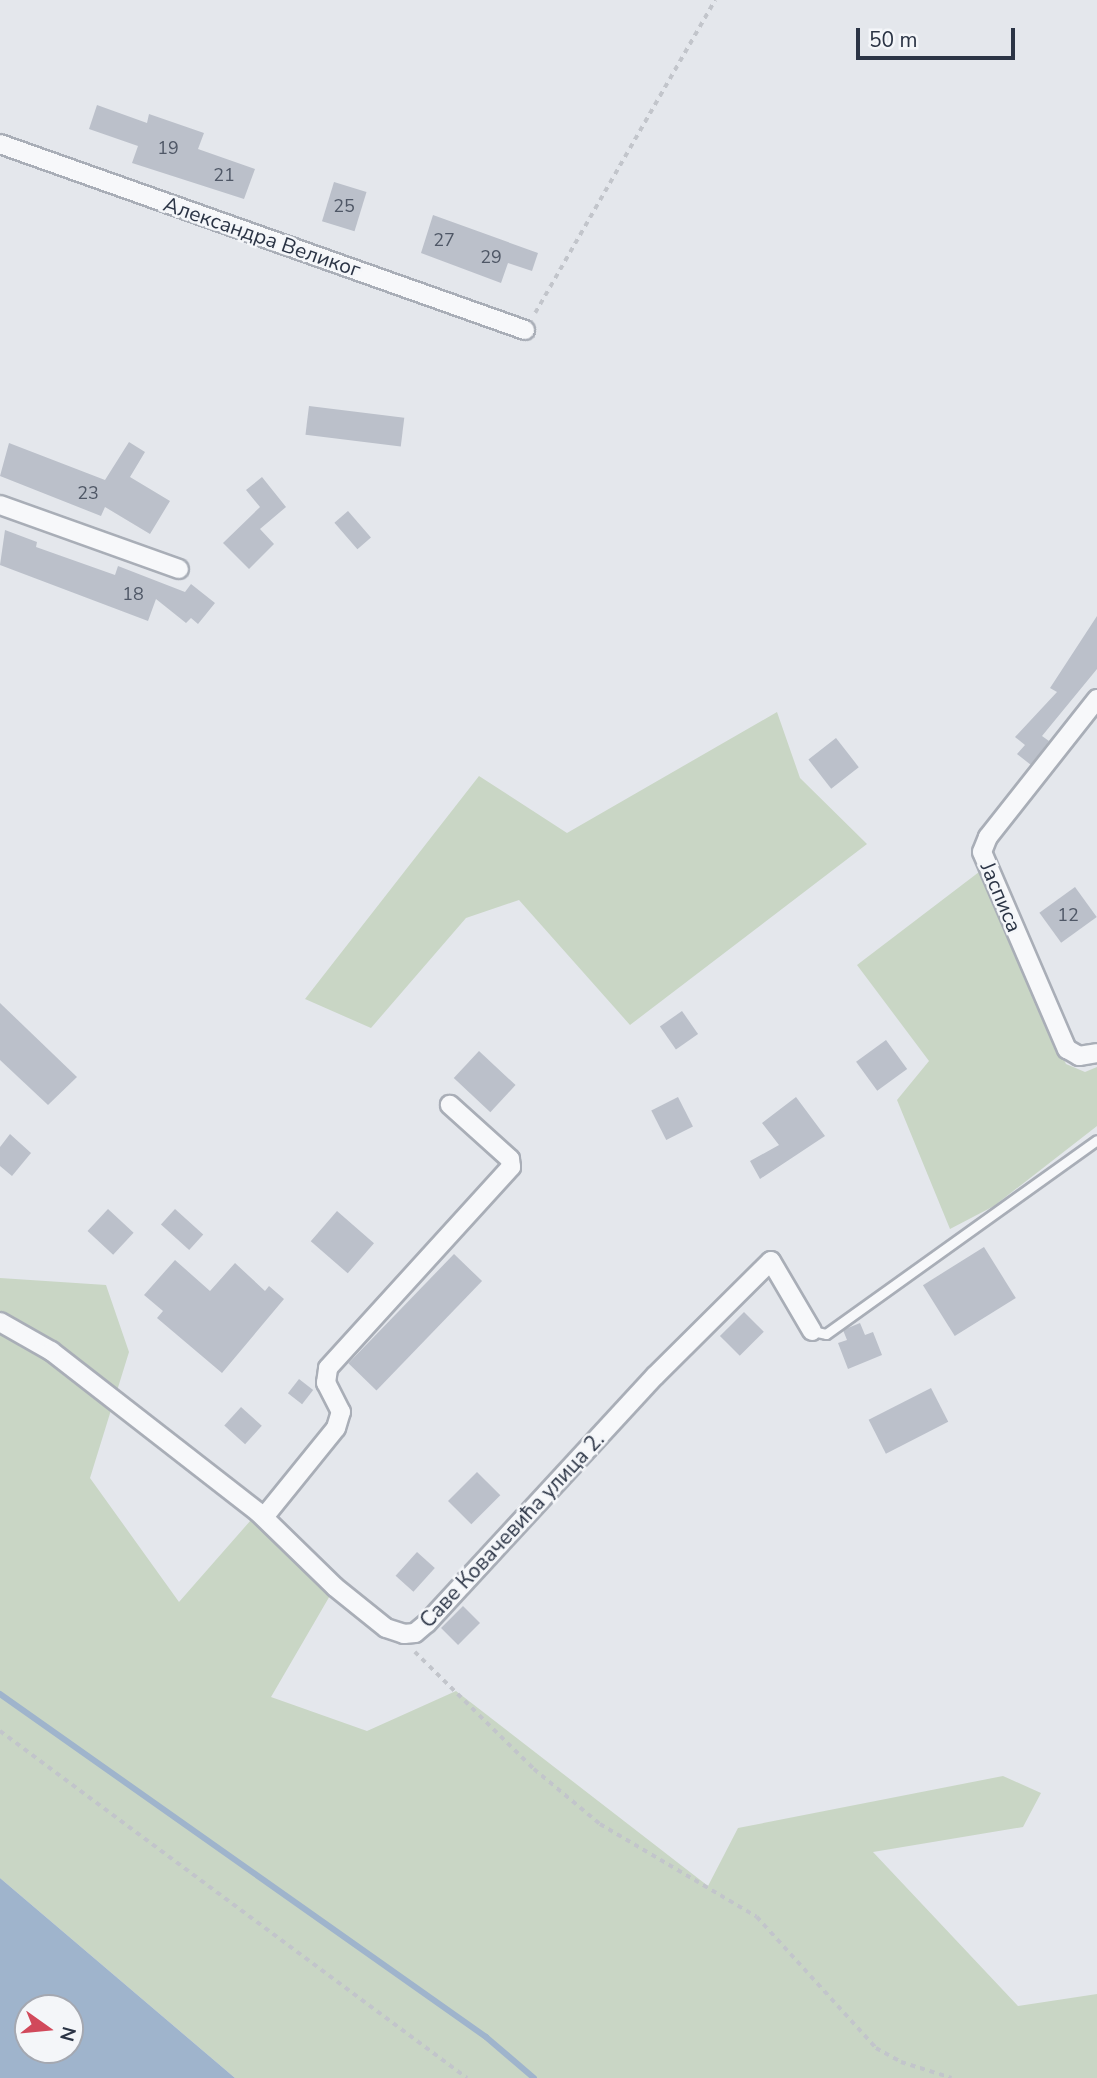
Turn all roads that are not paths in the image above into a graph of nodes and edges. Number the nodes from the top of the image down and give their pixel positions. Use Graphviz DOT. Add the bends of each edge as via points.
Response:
graph roads {
  1 [pos="0,144"];
  2 [pos="525,330"];
  3 [pos="0,505"];
  4 [pos="179,569"];
  5 [pos="1097,699"];
  6 [pos="1097,1053"];
  7 [pos="450,1105"];
  8 [pos="1097,1140"];
  9 [pos="0,1322"];
  10 [pos="812,1331"];
  11 [pos="264,1517"];
  1 -- 2 [label="street, Александра Великог"];
  3 -- 4 [label="street"];
  5 -- 6 [label="street, Јасписа" via="1002,819 982,852 1067,1049 1079,1056"];
  7 -- 11 [label="street" via="510,1159 511,1167 328,1368 326,1383 341,1412 335,1428"];
  8 -- 10 [label="lane" via="826,1334"];
  9 -- 11 [label="street, Саве Ковачевића улица 2." via="51,1351"];
  10 -- 11 [label="street, Саве Ковачевића улица 2." via="771,1261 655,1376 415,1633 386,1628 335,1587"];
}
